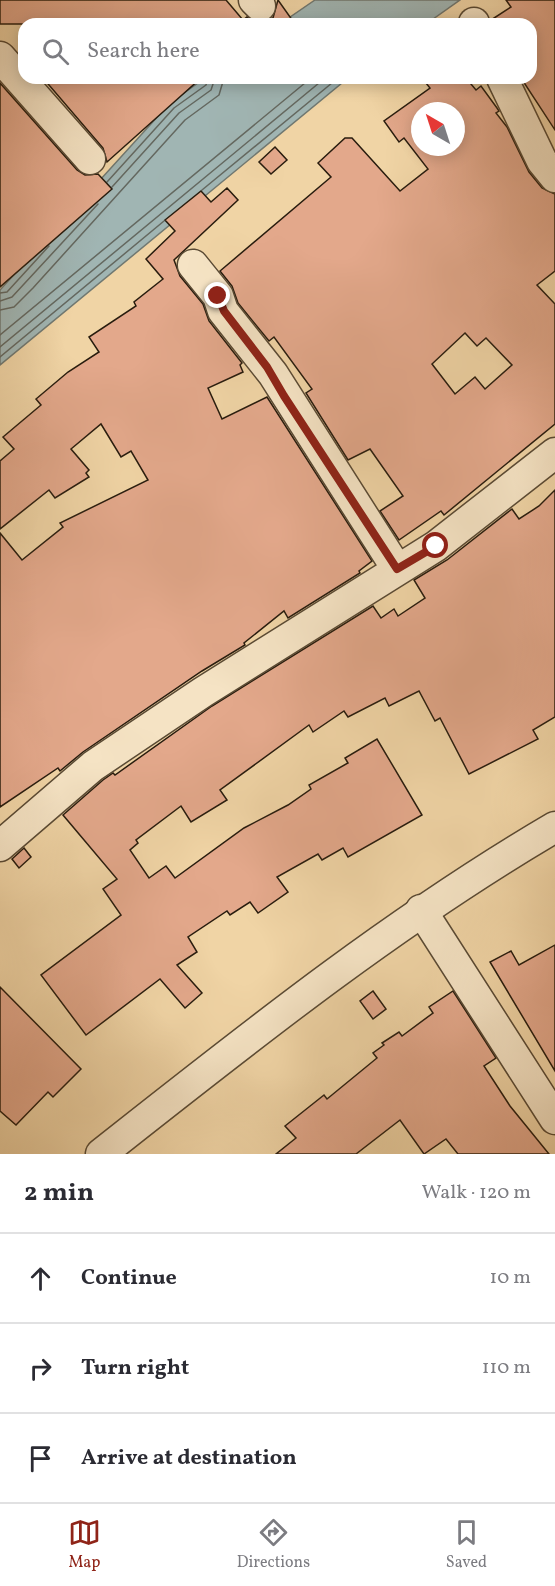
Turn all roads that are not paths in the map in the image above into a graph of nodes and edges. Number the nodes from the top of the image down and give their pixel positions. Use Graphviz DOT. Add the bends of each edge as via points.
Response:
graph roads {
  1 [pos="0,57"];
  2 [pos="18,77"];
  3 [pos="24,84"];
  4 [pos="505,84"];
  5 [pos="90,159"];
  6 [pos="555,177"];
  7 [pos="193,265"];
  8 [pos="555,453"];
  9 [pos="397,569"];
  10 [pos="555,826"];
  11 [pos="0,846"];
  12 [pos="421,910"];
  13 [pos="555,1119"];
  14 [pos="101,1154"];
  1 -- 2 [label="street"];
  3 -- 5 [label="street"];
  4 -- 6 [label="street" via="542,161"];
  7 -- 9 [label="street" via="273,374"];
  8 -- 9 [label="street" via="436,546"];
  9 -- 11 [label="street" via="93,766"];
  10 -- 12 [label="street"];
  12 -- 13 [label="street"];
  12 -- 14 [label="street" via="268,1022"];
}
